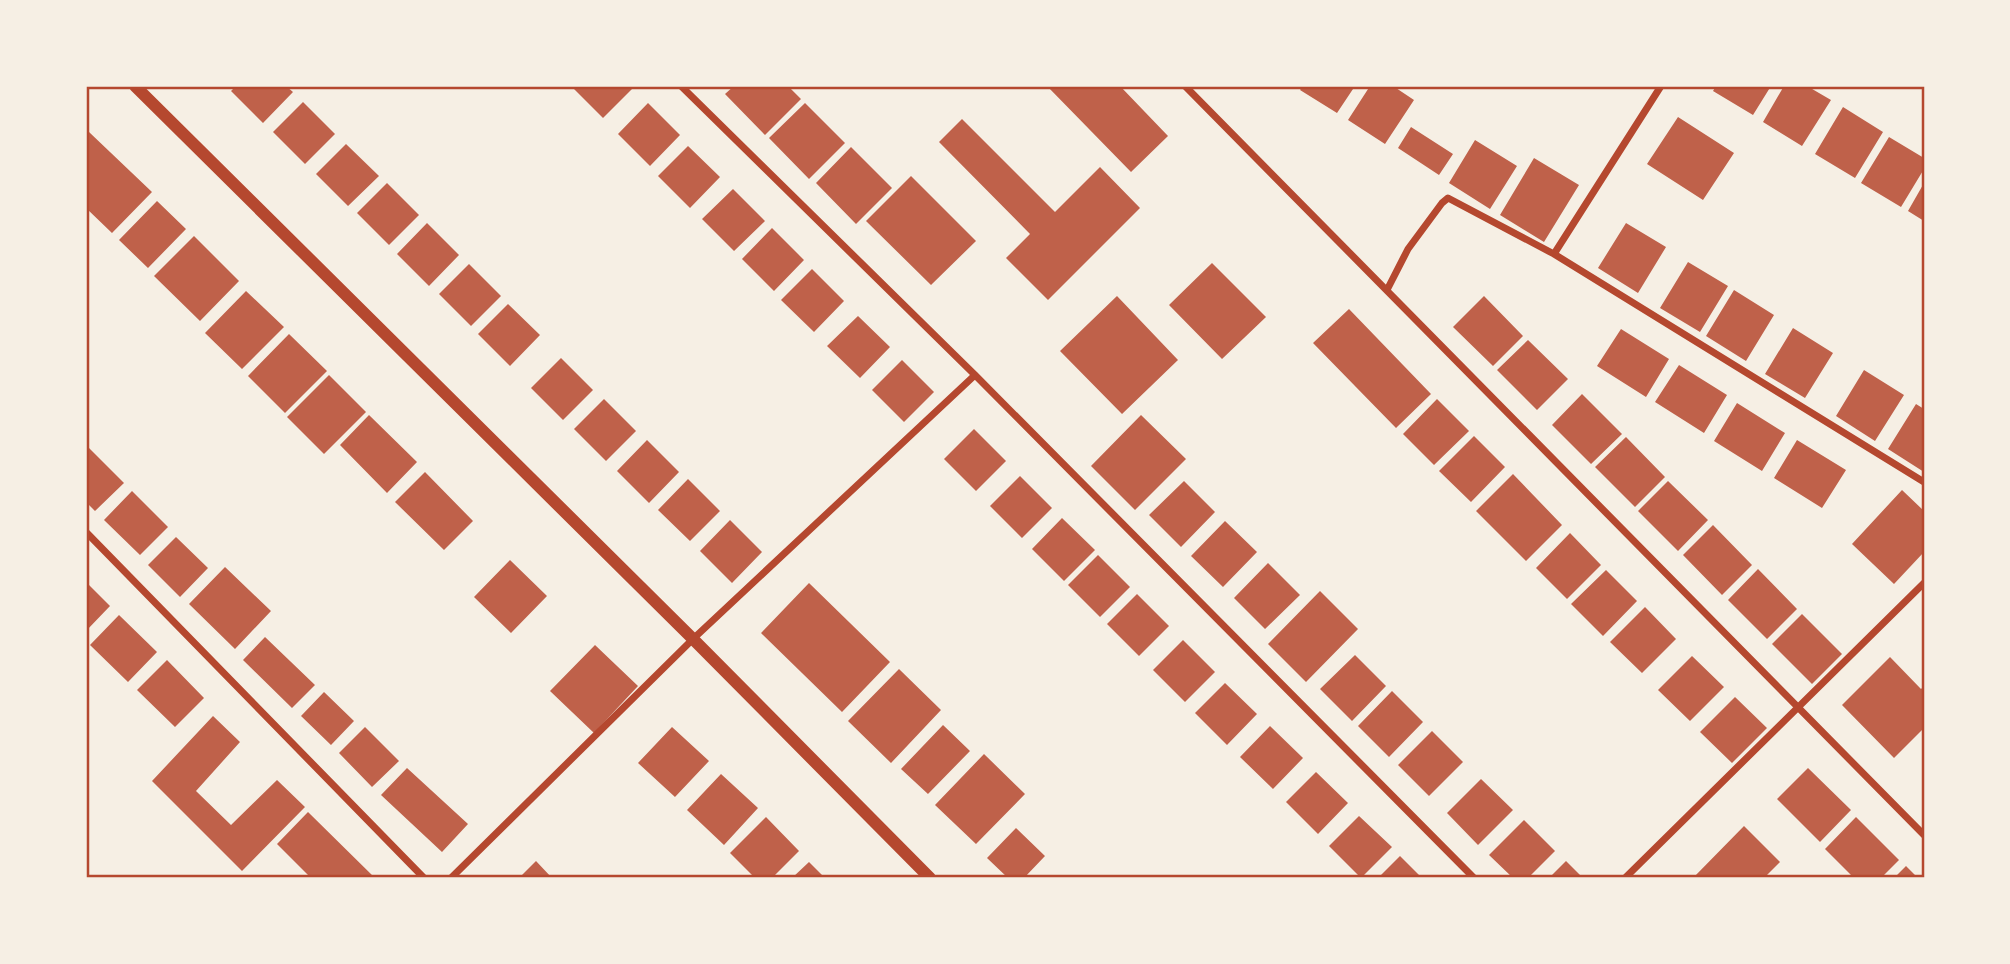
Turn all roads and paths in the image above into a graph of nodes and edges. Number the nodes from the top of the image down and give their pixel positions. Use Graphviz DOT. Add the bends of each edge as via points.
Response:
graph roads {
  1 [pos="135,86"];
  2 [pos="681,86"];
  3 [pos="1185,86"];
  4 [pos="1661,86"];
  5 [pos="1554,254"];
  6 [pos="1387,290"];
  7 [pos="975,375"];
  8 [pos="1924,482"];
  9 [pos="86,532"];
  10 [pos="1924,583"];
  11 [pos="693,639"];
  12 [pos="1799,706"];
  13 [pos="1924,835"];
  14 [pos="424,878"];
  15 [pos="451,878"];
  16 [pos="930,878"];
  17 [pos="1475,878"];
  18 [pos="1625,878"];
  1 -- 11 [label="street"];
  2 -- 7 [label="street"];
  3 -- 6 [label="street"];
  4 -- 5 [label="street"];
  5 -- 6 [label="street" via="1448,198 1408,249"];
  5 -- 8 [label="street"];
  6 -- 12 [label="street"];
  7 -- 11 [label="street"];
  7 -- 17 [label="street"];
  9 -- 14 [label="street"];
  10 -- 12 [label="street"];
  11 -- 15 [label="street"];
  11 -- 16 [label="street"];
  12 -- 13 [label="street"];
  12 -- 18 [label="street"];
}
